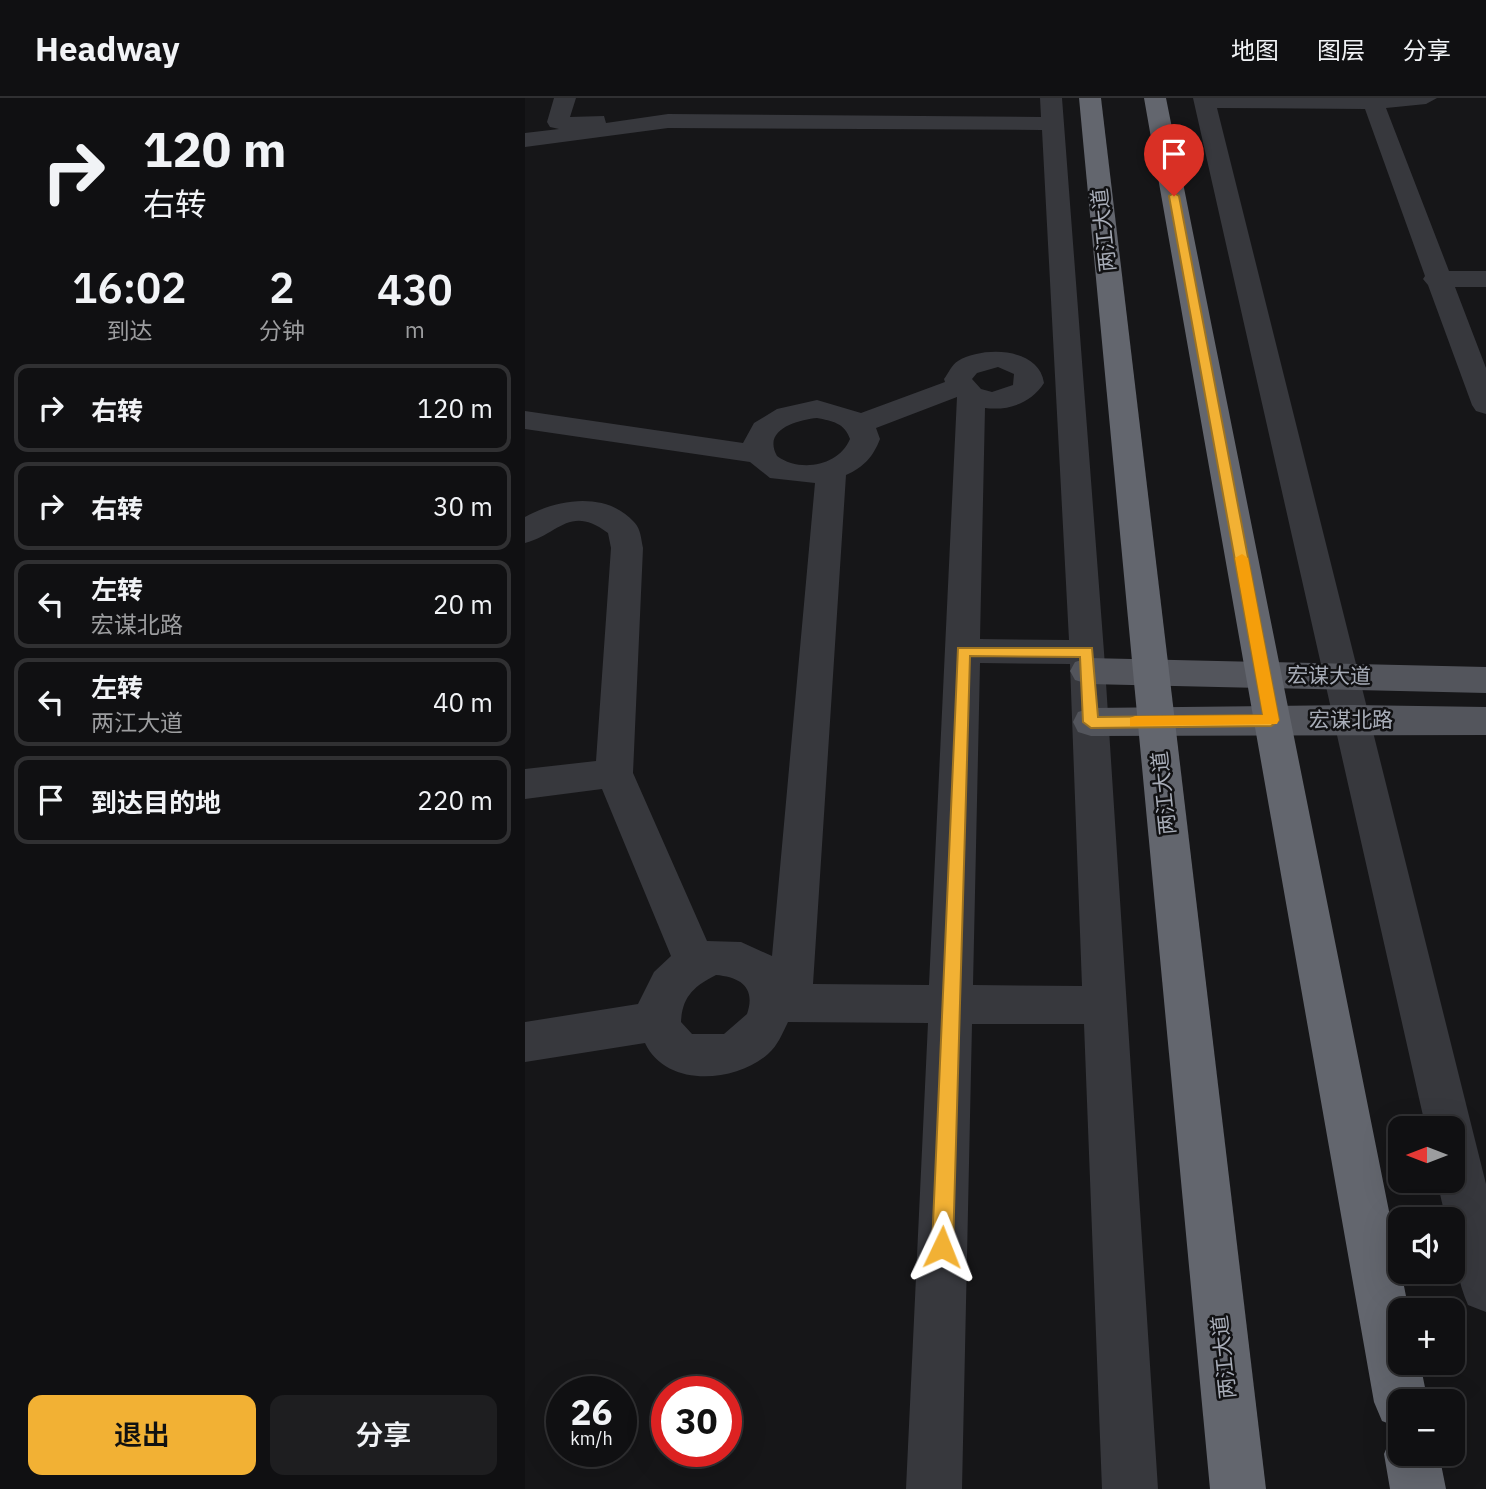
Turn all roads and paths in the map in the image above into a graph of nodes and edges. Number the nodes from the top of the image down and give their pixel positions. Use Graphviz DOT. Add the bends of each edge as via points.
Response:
graph roads {
  1 [pos="565,98"];
  2 [pos="1090,98"];
  3 [pos="1155,98"];
  4 [pos="1426,98"];
  5 [pos="1205,99"];
  6 [pos="1373,103"];
  7 [pos="784,107"];
  8 [pos="1053,111"];
  9 [pos="525,140"];
  10 [pos="1436,279"];
  11 [pos="1486,279"];
  12 [pos="1030,376"];
  13 [pos="1069,376"];
  14 [pos="965,391"];
  15 [pos="1486,405"];
  16 [pos="525,420"];
  17 [pos="860,424"];
  18 [pos="758,454"];
  19 [pos="831,471"];
  20 [pos="525,533"];
  21 [pos="963,651"];
  22 [pos="1087,661"];
  23 [pos="1151,672"];
  24 [pos="1263,675"];
  25 [pos="1342,677"];
  26 [pos="1486,680"];
  27 [pos="1352,719"];
  28 [pos="1271,720"];
  29 [pos="1486,721"];
  30 [pos="1091,722"];
  31 [pos="1156,722"];
  32 [pos="614,773"];
  33 [pos="525,783"];
  34 [pos="695,962"];
  35 [pos="781,1003"];
  36 [pos="951,1004"];
  37 [pos="1106,1005"];
  38 [pos="658,1021"];
  39 [pos="525,1042"];
  40 [pos="1445,1116"];
  41 [pos="1464,1194"];
  42 [pos="1486,1287"];
  43 [pos="1399,1389"];
  44 [pos="1413,1466"];
  45 [pos="934,1489"];
  46 [pos="1130,1489"];
  47 [pos="1238,1489"];
  48 [pos="1418,1489"];
  1 -- 7 [label="street" via="557,120 565,124 689,107"];
  2 -- 23 [label="highway, 两江大道"];
  3 -- 24 [label="highway"];
  4 -- 6 [label="street"];
  5 -- 6 [label="street"];
  5 -- 25 [label="street"];
  6 -- 10 [label="street"];
  8 -- 9 [label="street" via="679,121"];
  8 -- 13 [label="street"];
  10 -- 11 [label="street"];
  10 -- 15 [label="street"];
  12 -- 13 [label="street"];
  12 -- 14 [label="street" via="1026,389 1009,398 986,400"];
  12 -- 14 [label="street" via="1019,365 986,360 961,373"];
  13 -- 22 [label="street"];
  14 -- 17 [label="street"];
  14 -- 21 [label="street"];
  16 -- 18 [label="street"];
  17 -- 18 [label="street" via="834,411 799,411 776,419 760,433"];
  17 -- 19 [label="street" via="865,445 859,456"];
  18 -- 19 [label="street" via="778,470 804,474"];
  19 -- 35 [label="street"];
  20 -- 32 [label="street" via="553,515 573,510 598,513 623,529 627,548"];
  21 -- 22 [label="street"];
  21 -- 36 [label="street"];
  22 -- 23 [label="main road, 宏谋大道"];
  22 -- 30 [label="street"];
  23 -- 24 [label="main road, 宏谋大道"];
  23 -- 31 [label="highway, 两江大道"];
  24 -- 25 [label="main road, 宏谋大道"];
  24 -- 28 [label="highway"];
  25 -- 26 [label="main road, 宏谋大道"];
  25 -- 27 [label="street"];
  27 -- 28 [label="main road, 宏谋北路"];
  27 -- 29 [label="main road, 宏谋北路"];
  27 -- 40 [label="street"];
  28 -- 31 [label="main road, 宏谋北路"];
  28 -- 43 [label="highway"];
  30 -- 31 [label="main road, 宏谋北路"];
  30 -- 37 [label="street"];
  31 -- 47 [label="highway, 两江大道"];
  32 -- 33 [label="street"];
  32 -- 34 [label="street"];
  34 -- 35 [label="street" via="713,957 746,961 759,970"];
  34 -- 38 [label="street" via="666,986"];
  35 -- 36 [label="street"];
  35 -- 38 [label="street" via="751,1041 714,1057 676,1049"];
  36 -- 37 [label="street"];
  36 -- 45 [label="street"];
  37 -- 46 [label="street"];
  38 -- 39 [label="street"];
  41 -- 42 [label="street"];
  44 -- 48 [label="highway"];
}
